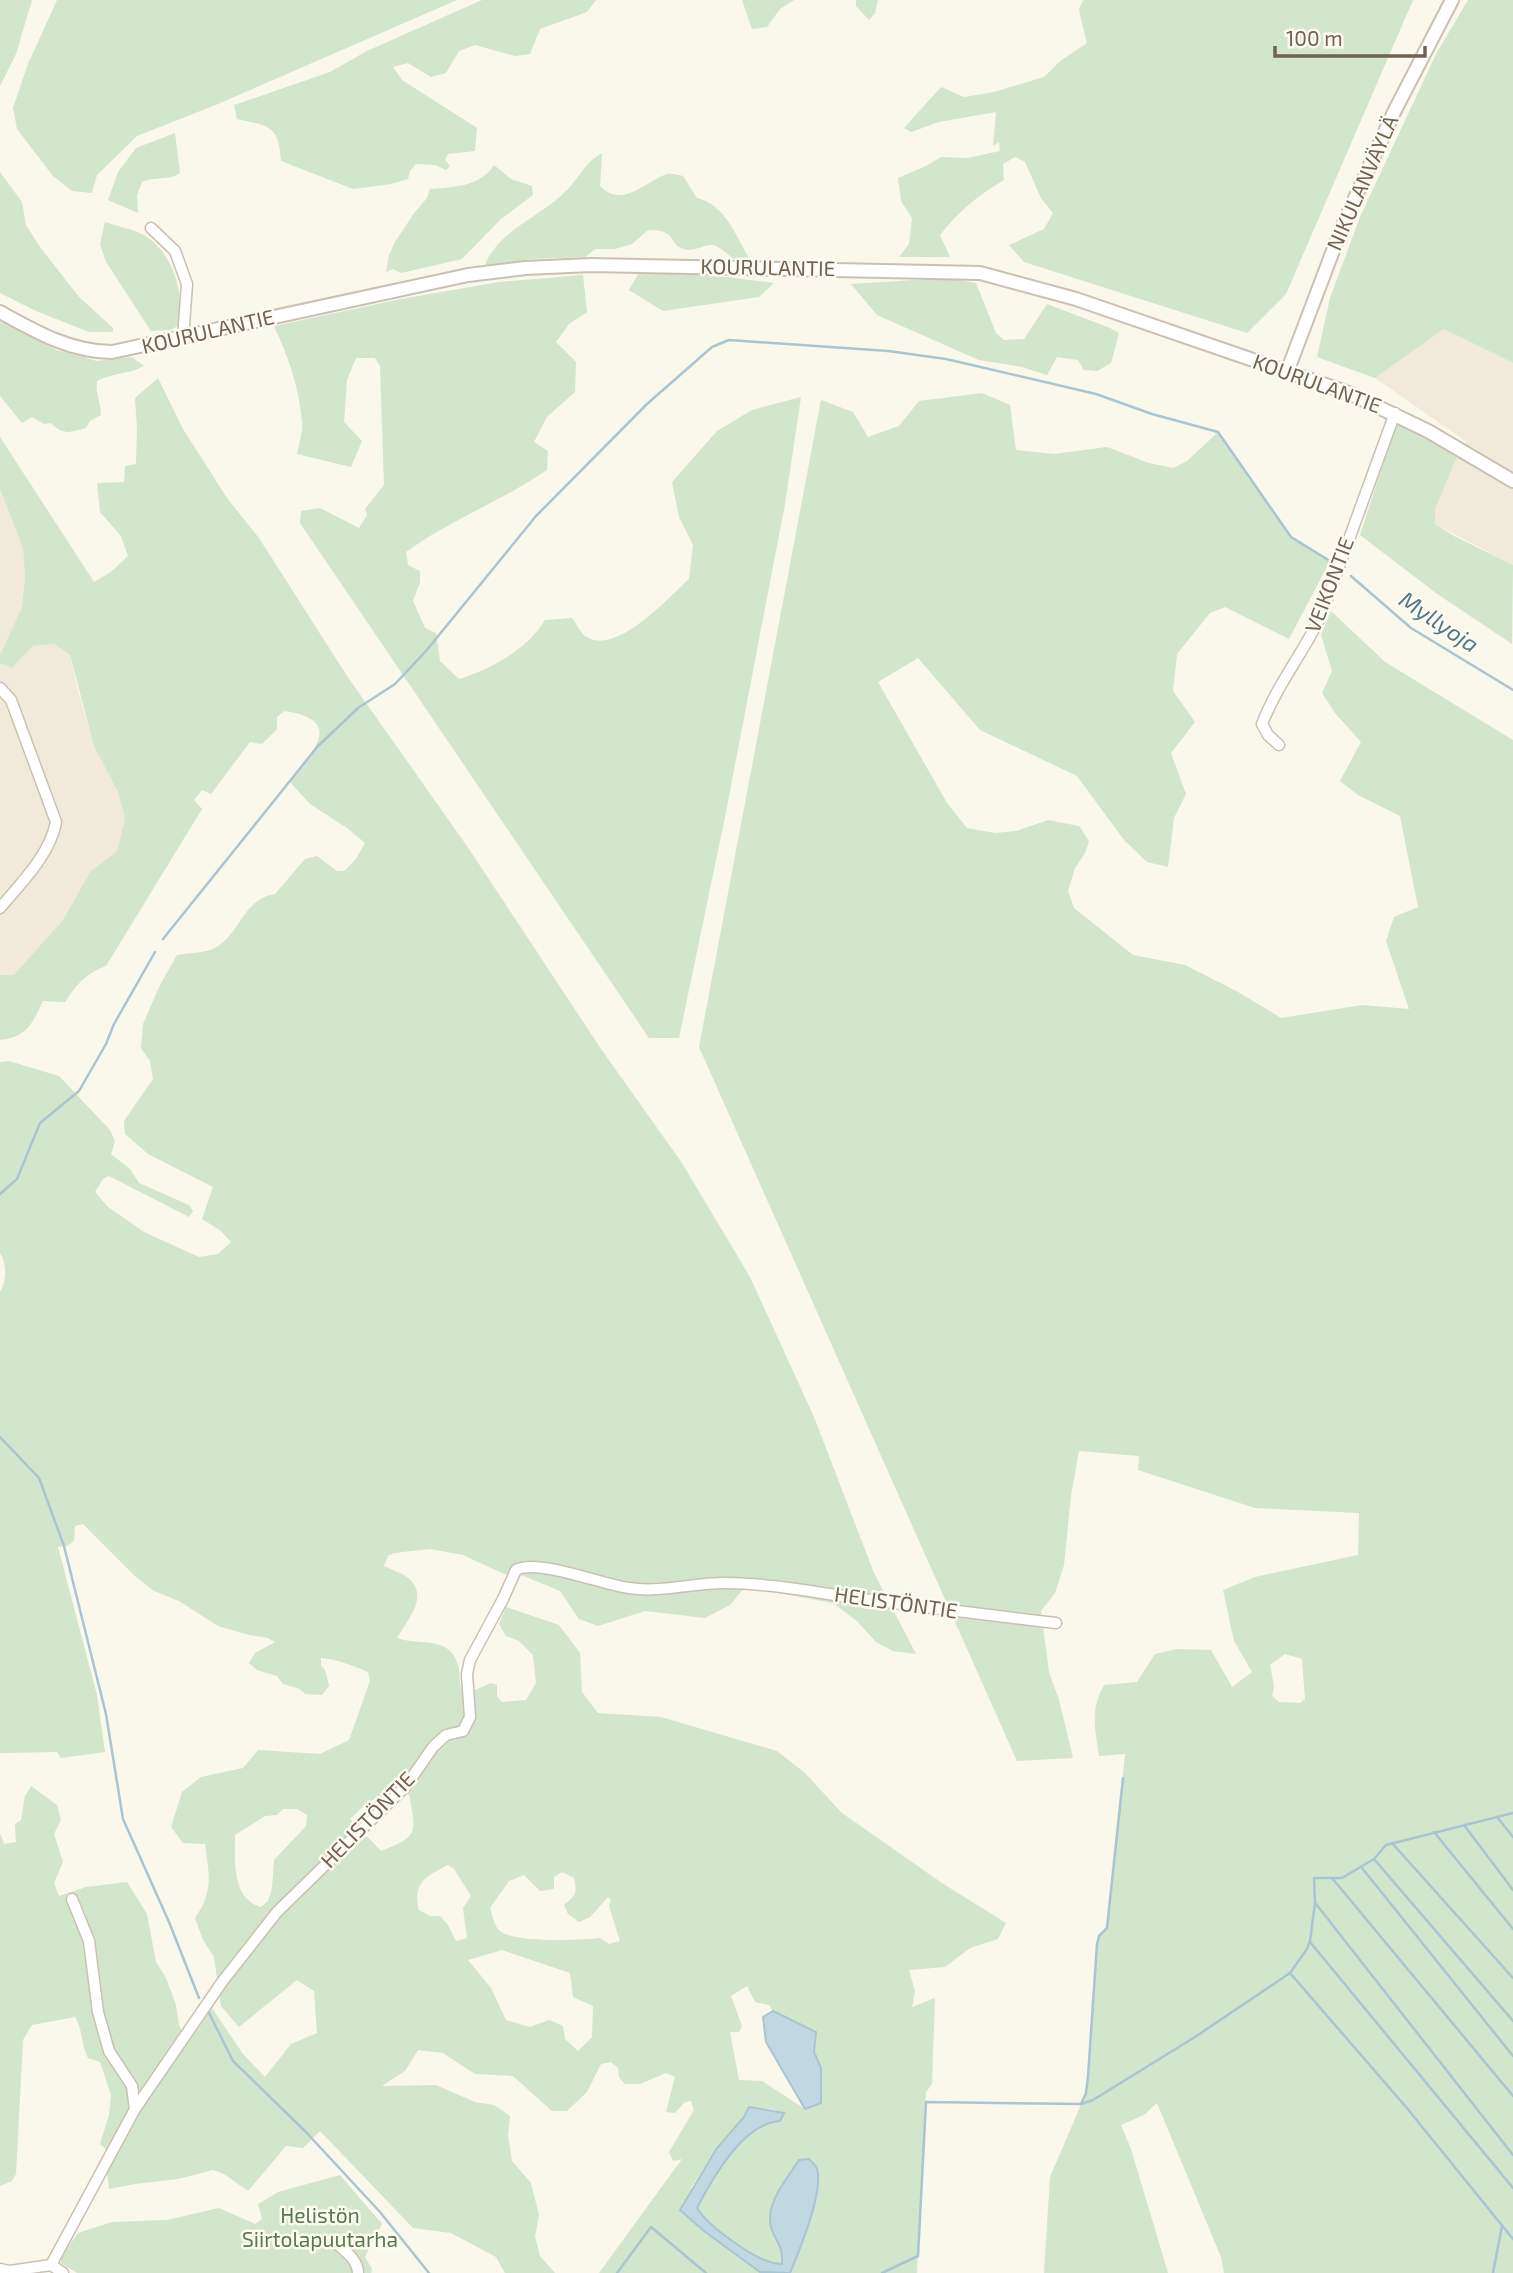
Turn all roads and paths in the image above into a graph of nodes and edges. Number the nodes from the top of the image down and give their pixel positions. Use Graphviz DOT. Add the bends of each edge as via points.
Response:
graph roads {
  1 [pos="1451,0"];
  2 [pos="151,228"];
  3 [pos="0,312"];
  4 [pos="184,338"];
  5 [pos="1287,372"];
  6 [pos="1395,413"];
  7 [pos="1513,481"];
  8 [pos="0,688"];
  9 [pos="1279,745"];
  10 [pos="0,908"];
  11 [pos="1056,1623"];
  12 [pos="72,1899"];
  13 [pos="135,2109"];
  14 [pos="336,2243"];
  15 [pos="51,2265"];
  16 [pos="0,2269"];
  17 [pos="63,2273"];
  18 [pos="358,2273"];
  1 -- 5 [label="street, NIKULANVÄYLÄ" via="1342,227"];
  2 -- 4 [label="street" via="174,251 187,284"];
  3 -- 4 [label="street, KOURULANTIE" via="62,343 93,352 137,349"];
  4 -- 5 [label="street, KOURULANTIE" via="468,275 525,268 591,265 964,272 1076,299"];
  5 -- 6 [label="street, KOURULANTIE"];
  6 -- 7 [label="street, KOURULANTIE"];
  6 -- 9 [label="street, VEIKONTIE" via="1321,615 1262,724"];
  8 -- 10 [label="street" via="11,700 56,822 46,850"];
  11 -- 13 [label="street, HELISTÖNTIE" via="748,1584 629,1588 557,1570 520,1567 470,1660 470,1717 463,1731 446,1735 433,1747 406,1786 277,1912 222,1982"];
  12 -- 13 [label="street" via="89,1941 98,2012 109,2051 132,2086"];
  13 -- 15 [label="street, HELISTÖNTIE"];
  14 -- 18 [label="street" via="351,2256"];
  15 -- 16 [label="street"];
  15 -- 17 [label="street"];
}
